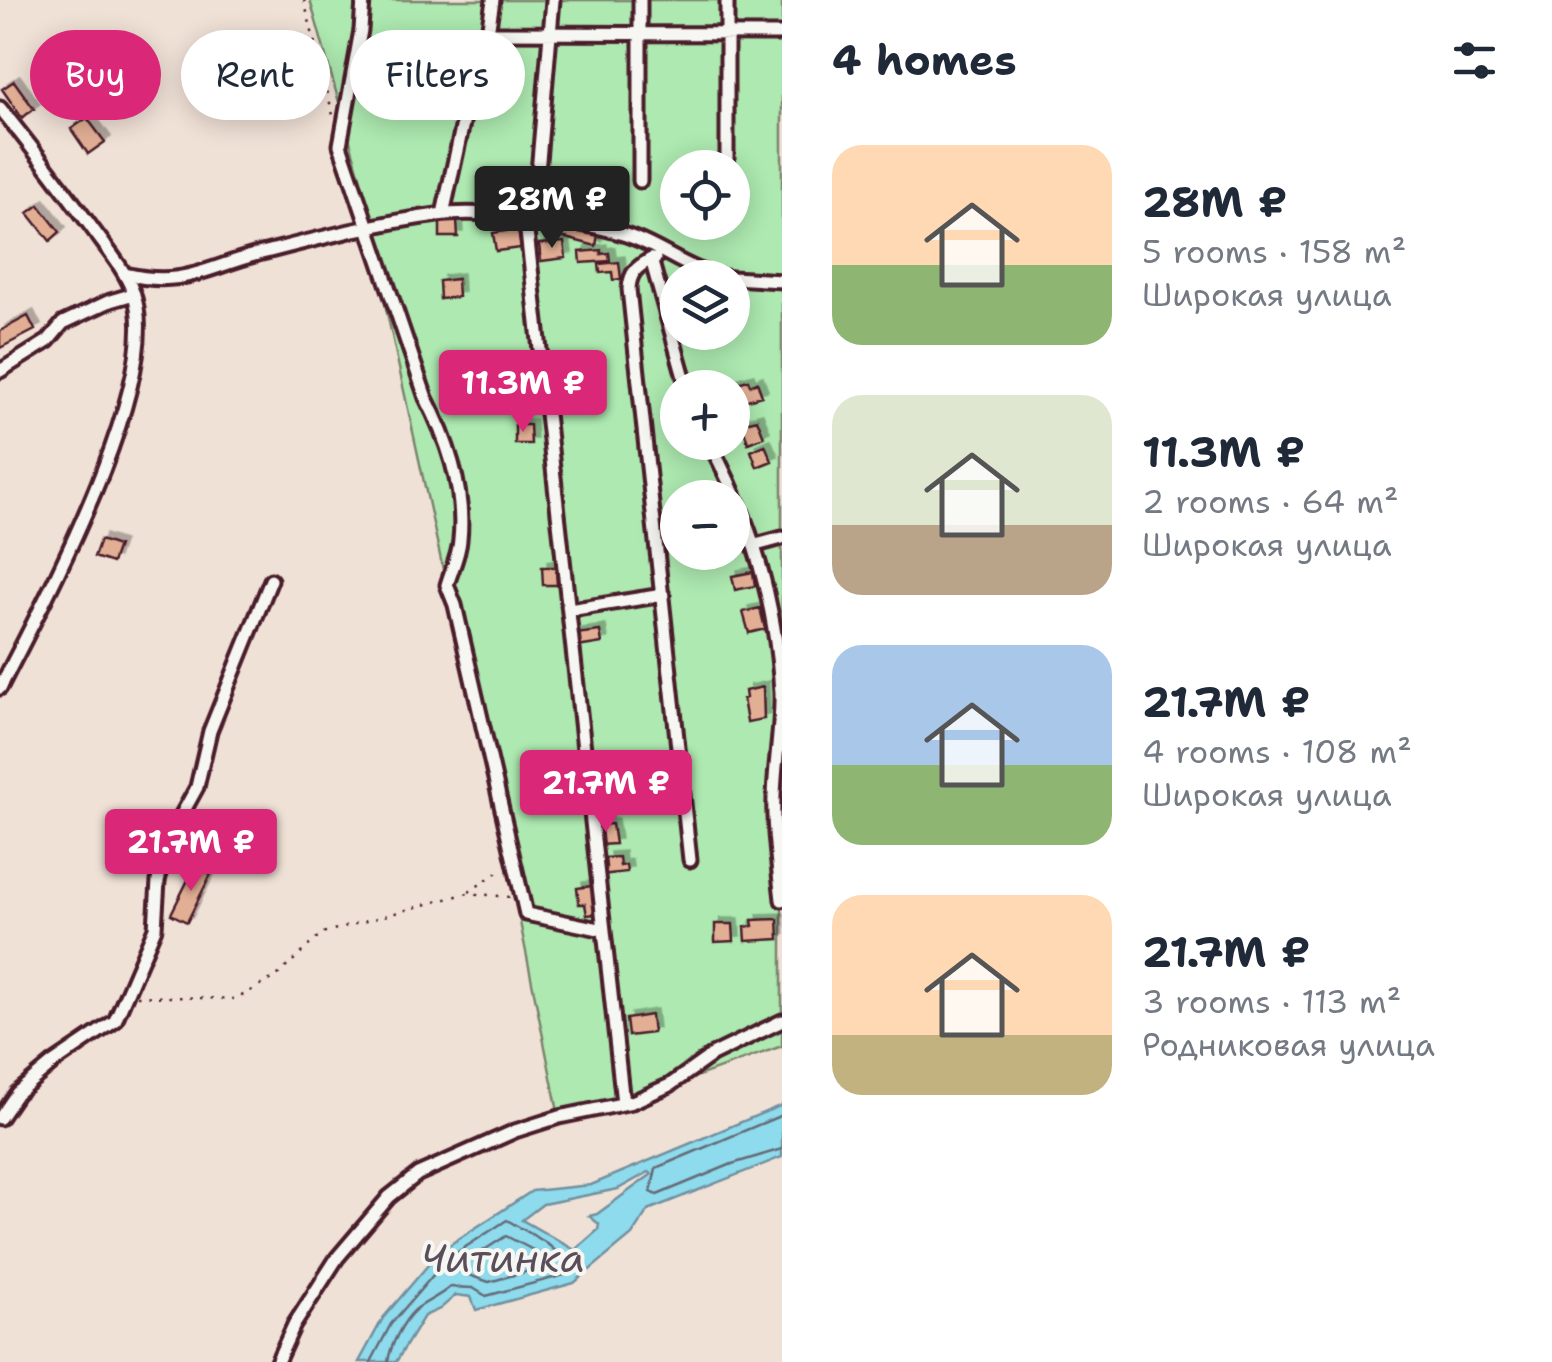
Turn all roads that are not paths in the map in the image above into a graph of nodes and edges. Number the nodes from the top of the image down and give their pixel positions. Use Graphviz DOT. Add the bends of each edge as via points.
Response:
graph roads {
  1 [pos="363,0"];
  2 [pos="492,0"];
  3 [pos="552,0"];
  4 [pos="640,0"];
  5 [pos="727,0"];
  6 [pos="488,30"];
  7 [pos="525,33"];
  8 [pos="552,33"];
  9 [pos="640,34"];
  10 [pos="782,34"];
  11 [pos="727,36"];
  12 [pos="0,108"];
  13 [pos="464,120"];
  14 [pos="727,150"];
  15 [pos="640,180"];
  16 [pos="443,214"];
  17 [pos="534,218"];
  18 [pos="368,226"];
  19 [pos="669,256"];
  20 [pos="651,260"];
  21 [pos="677,260"];
  22 [pos="125,274"];
  23 [pos="750,279"];
  24 [pos="782,281"];
  25 [pos="134,294"];
  26 [pos="682,370"];
  27 [pos="0,371"];
  28 [pos="719,460"];
  29 [pos="782,538"];
  30 [pos="756,545"];
  31 [pos="272,580"];
  32 [pos="663,595"];
  33 [pos="569,610"];
  34 [pos="776,611"];
  35 [pos="0,688"];
  36 [pos="780,759"];
  37 [pos="690,860"];
  38 [pos="782,900"];
  39 [pos="604,930"];
  40 [pos="782,1021"];
  41 [pos="623,1103"];
  42 [pos="0,1118"];
  43 [pos="277,1362"];
  1 -- 18 [label="street" via="340,145"];
  2 -- 6 [label="street"];
  3 -- 8 [label="street"];
  4 -- 9 [label="street"];
  5 -- 11 [label="street"];
  7 -- 8 [label="street"];
  8 -- 9 [label="street"];
  8 -- 17 [label="street"];
  9 -- 11 [label="street"];
  9 -- 15 [label="street"];
  10 -- 11 [label="street"];
  11 -- 14 [label="street"];
  12 -- 22 [label="street"];
  13 -- 16 [label="street"];
  16 -- 17 [label="street"];
  16 -- 18 [label="street"];
  17 -- 19 [label="street" via="609,229"];
  17 -- 33 [label="street" via="527,232"];
  18 -- 22 [label="street" via="190,276 154,281"];
  18 -- 39 [label="street" via="459,489 460,542 447,585 526,914"];
  19 -- 20 [label="street"];
  19 -- 21 [label="street"];
  20 -- 26 [label="street"];
  20 -- 32 [label="street" via="636,268 629,289"];
  22 -- 25 [label="street"];
  23 -- 24 [label="street"];
  25 -- 27 [label="street" via="63,322 48,341"];
  25 -- 35 [label="street" via="139,340 110,448 72,546"];
  28 -- 30 [label="street"];
  29 -- 30 [label="street"];
  30 -- 34 [label="street"];
  31 -- 42 [label="street" via="210,731 197,787 170,836 155,928 116,1021 52,1062"];
  32 -- 33 [label="street"];
  32 -- 37 [label="street"];
  33 -- 39 [label="street"];
  34 -- 36 [label="street"];
  36 -- 38 [label="street" via="773,813"];
  39 -- 41 [label="street"];
  40 -- 41 [label="street" via="712,1055 670,1085"];
  41 -- 43 [label="street" via="515,1131 418,1174 389,1197 338,1258"];
}
